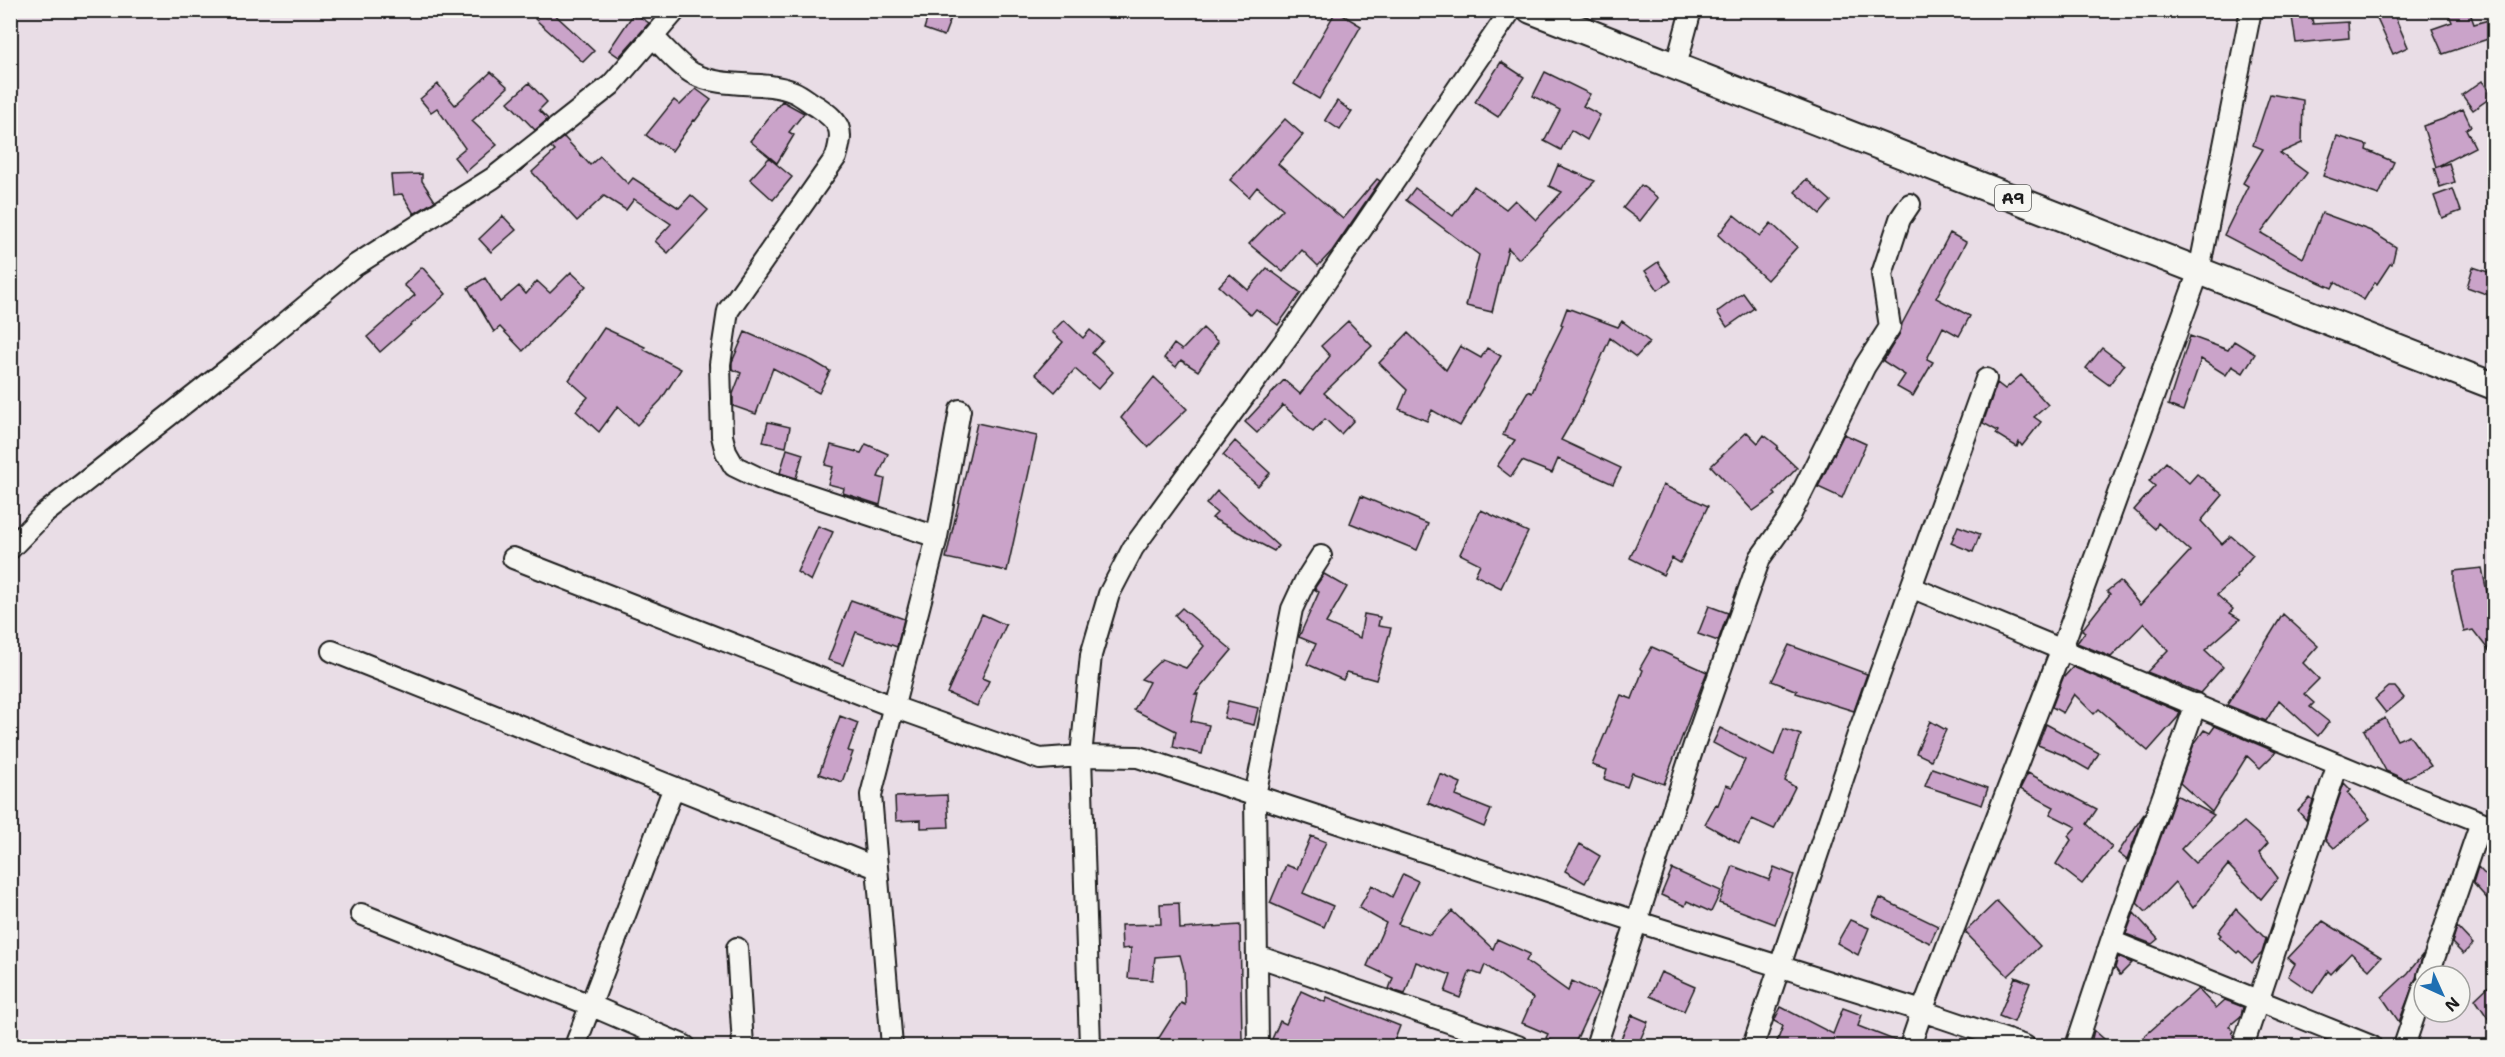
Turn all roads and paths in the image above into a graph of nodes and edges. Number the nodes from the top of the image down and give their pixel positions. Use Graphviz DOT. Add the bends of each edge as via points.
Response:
graph roads {
  1 [pos="676,10"];
  2 [pos="1511,10"];
  3 [pos="1531,10"];
  4 [pos="1691,10"];
  5 [pos="2251,10"];
  6 [pos="653,37"];
  7 [pos="1676,66"];
  8 [pos="1910,204"];
  9 [pos="2199,271"];
  10 [pos="1986,379"];
  11 [pos="2494,386"];
  12 [pos="960,410"];
  13 [pos="937,537"];
  14 [pos="10,549"];
  15 [pos="1321,556"];
  16 [pos="513,558"];
  17 [pos="1912,588"];
  18 [pos="2062,648"];
  19 [pos="332,651"];
  20 [pos="2196,704"];
  21 [pos="894,707"];
  22 [pos="1081,756"];
  23 [pos="2338,764"];
  24 [pos="674,787"];
  25 [pos="1255,796"];
  26 [pos="2488,825"];
  27 [pos="877,868"];
  28 [pos="362,914"];
  29 [pos="1638,922"];
  30 [pos="2111,941"];
  31 [pos="737,948"];
  32 [pos="1257,957"];
  33 [pos="2433,964"];
  34 [pos="1778,966"];
  35 [pos="2258,1001"];
  36 [pos="590,1005"];
  37 [pos="1922,1011"];
  38 [pos="2412,1023"];
  39 [pos="574,1047"];
  40 [pos="684,1047"];
  41 [pos="743,1047"];
  42 [pos="892,1047"];
  43 [pos="1090,1047"];
  44 [pos="1258,1047"];
  45 [pos="1518,1047"];
  46 [pos="1596,1047"];
  47 [pos="1753,1047"];
  48 [pos="1910,1047"];
  49 [pos="2025,1047"];
  50 [pos="2076,1047"];
  51 [pos="2243,1047"];
  52 [pos="2371,1047"];
  53 [pos="2404,1047"];
  1 -- 6 [label="street"];
  2 -- 22 [label="street" via="1297,324 1133,548 1109,594 1091,655"];
  3 -- 7 [label="main road, A9"];
  4 -- 7 [label="street"];
  5 -- 9 [label="street"];
  6 -- 13 [label="street" via="693,74 721,82 795,92 828,114 838,124 842,136 836,157 728,311 720,364 726,452 734,466 761,479"];
  6 -- 14 [label="street" via="611,85 493,178 354,266 45,514"];
  7 -- 9 [label="main road, A9"];
  8 -- 29 [label="street" via="1900,219 1882,274 1890,327 1865,366 1790,516 1760,558 1694,745"];
  9 -- 11 [label="main road, A9"];
  9 -- 18 [label="street"];
  10 -- 17 [label="street"];
  12 -- 13 [label="street"];
  13 -- 21 [label="street"];
  15 -- 25 [label="street" via="1292,609"];
  16 -- 21 [label="street"];
  17 -- 18 [label="street"];
  17 -- 34 [label="street"];
  18 -- 20 [label="street"];
  18 -- 37 [label="street"];
  19 -- 24 [label="street"];
  20 -- 23 [label="street"];
  20 -- 30 [label="street"];
  21 -- 22 [label="street" via="1040,759"];
  21 -- 27 [label="street" via="871,795"];
  22 -- 25 [label="street" via="1138,757"];
  22 -- 43 [label="street"];
  23 -- 26 [label="street"];
  23 -- 35 [label="street"];
  24 -- 27 [label="street"];
  24 -- 36 [label="street"];
  25 -- 29 [label="street"];
  25 -- 32 [label="street"];
  26 -- 33 [label="street"];
  27 -- 42 [label="street"];
  28 -- 36 [label="street"];
  29 -- 34 [label="street"];
  29 -- 46 [label="street"];
  30 -- 35 [label="street"];
  30 -- 50 [label="street"];
  31 -- 41 [label="street"];
  32 -- 44 [label="street"];
  32 -- 45 [label="street"];
  34 -- 37 [label="street"];
  34 -- 47 [label="street"];
  35 -- 51 [label="street"];
  35 -- 52 [label="street"];
  36 -- 39 [label="street"];
  36 -- 40 [label="street"];
  37 -- 48 [label="street"];
  37 -- 49 [label="street"];
  38 -- 53 [label="street"];
}
